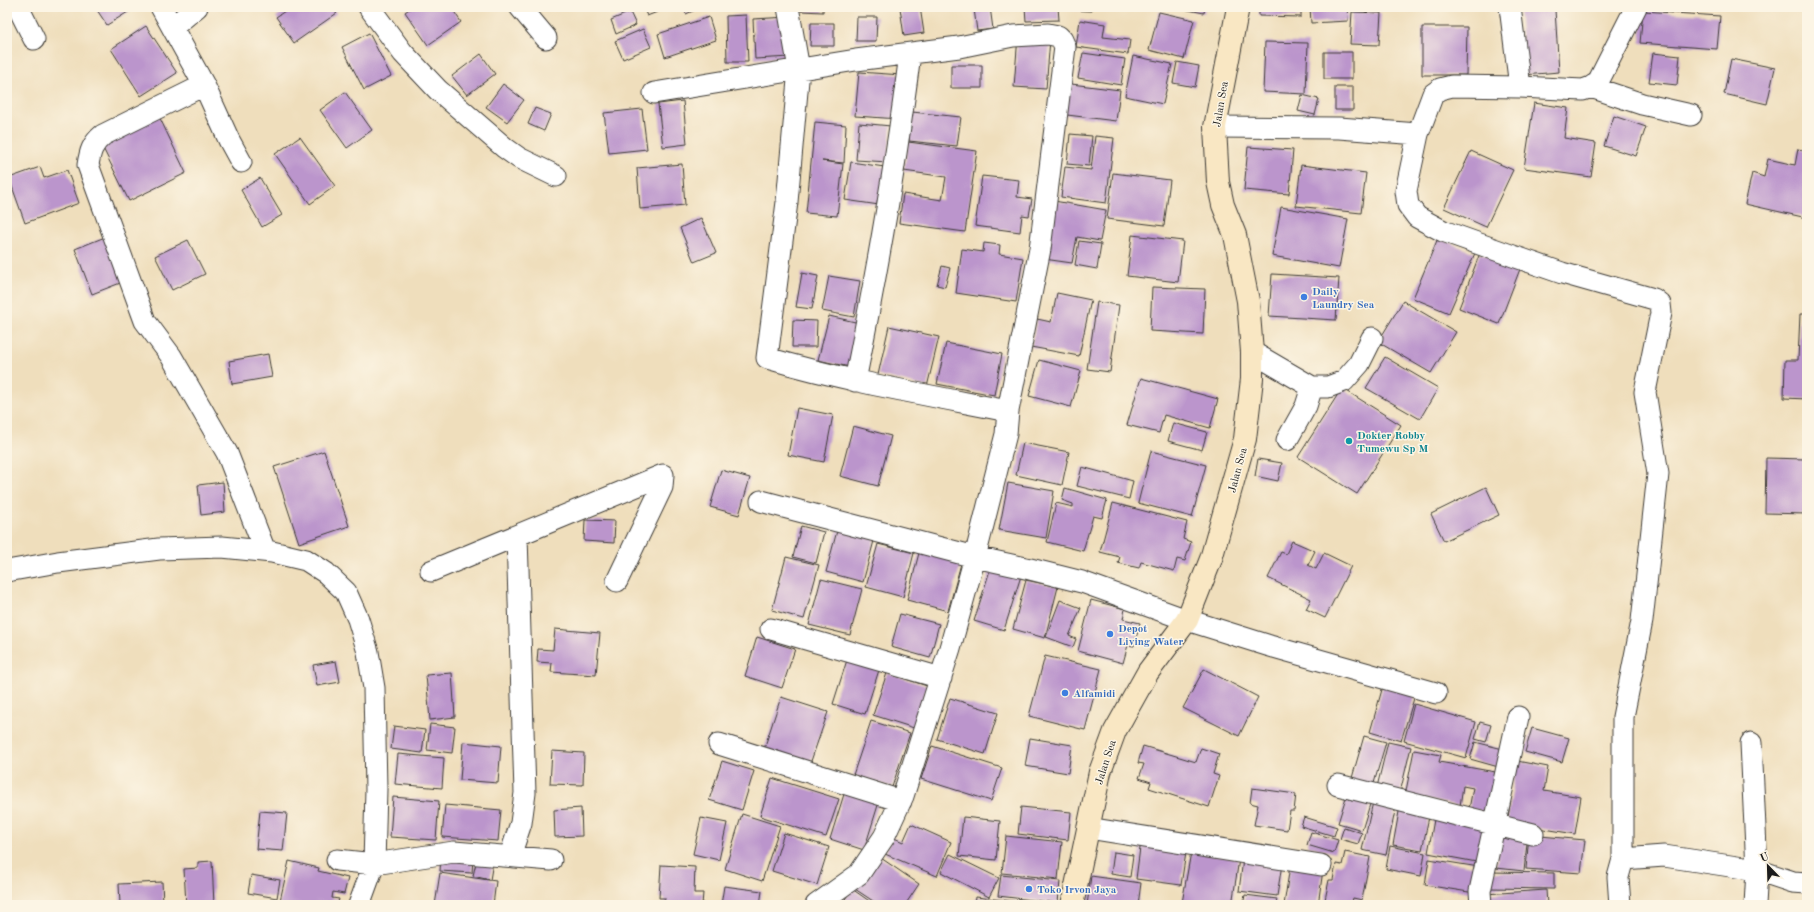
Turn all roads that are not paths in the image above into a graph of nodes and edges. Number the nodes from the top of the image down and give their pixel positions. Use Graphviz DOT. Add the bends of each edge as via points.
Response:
graph roads {
  1 [pos="18,7"];
  2 [pos="161,7"];
  3 [pos="197,7"];
  4 [pos="369,7"];
  5 [pos="520,7"];
  6 [pos="788,7"];
  7 [pos="1238,7"];
  8 [pos="1510,7"];
  9 [pos="1636,7"];
  10 [pos="173,27"];
  11 [pos="546,38"];
  12 [pos="34,39"];
  13 [pos="910,54"];
  14 [pos="799,69"];
  15 [pos="204,85"];
  16 [pos="1520,87"];
  17 [pos="1591,87"];
  18 [pos="654,93"];
  19 [pos="1691,115"];
  20 [pos="1215,127"];
  21 [pos="1418,134"];
  22 [pos="241,162"];
  23 [pos="556,176"];
  24 [pos="1372,338"];
  25 [pos="1252,352"];
  26 [pos="855,381"];
  27 [pos="1312,387"];
  28 [pos="1008,411"];
  29 [pos="1287,440"];
  30 [pos="761,502"];
  31 [pos="517,536"];
  32 [pos="265,551"];
  33 [pos="974,557"];
  34 [pos="431,571"];
  35 [pos="7,572"];
  36 [pos="617,581"];
  37 [pos="1187,620"];
  38 [pos="771,629"];
  39 [pos="941,678"];
  40 [pos="1436,693"];
  41 [pos="1518,717"];
  42 [pos="1751,743"];
  43 [pos="719,744"];
  44 [pos="1338,785"];
  45 [pos="901,801"];
  46 [pos="1494,824"];
  47 [pos="1088,828"];
  48 [pos="1533,834"];
  49 [pos="510,856"];
  50 [pos="1623,859"];
  51 [pos="337,860"];
  52 [pos="551,860"];
  53 [pos="374,864"];
  54 [pos="1321,865"];
  55 [pos="1757,870"];
  56 [pos="1807,883"];
  57 [pos="359,905"];
  58 [pos="816,905"];
  59 [pos="1072,905"];
  60 [pos="1481,905"];
  61 [pos="1620,905"];
  62 [pos="1756,905"];
  1 -- 12 [label="street"];
  2 -- 10 [label="street"];
  3 -- 10 [label="street"];
  4 -- 23 [label="street" via="403,53 438,90 505,148 519,158"];
  5 -- 11 [label="street"];
  6 -- 14 [label="street"];
  7 -- 20 [label="main road, Jalan Sea"];
  8 -- 16 [label="street"];
  9 -- 17 [label="street" via="1598,82"];
  10 -- 15 [label="street"];
  13 -- 14 [label="street"];
  13 -- 26 [label="street" via="896,159"];
  13 -- 28 [label="street" via="1013,36 1048,34 1058,36 1065,48 1040,248"];
  14 -- 18 [label="street"];
  14 -- 26 [label="street" via="787,202 767,358"];
  15 -- 22 [label="street"];
  15 -- 32 [label="street" via="103,135 90,151 88,165 145,321 171,356 227,453"];
  16 -- 17 [label="street" via="1566,90 1583,90"];
  16 -- 21 [label="street" via="1452,86 1440,89 1434,94"];
  17 -- 19 [label="street" via="1642,104"];
  20 -- 21 [label="street" via="1339,128"];
  20 -- 25 [label="main road, Jalan Sea" via="1218,182 1223,205 1235,235 1248,301"];
  21 -- 50 [label="street" via="1406,190 1408,205 1417,217 1443,231 1660,304 1661,313 1644,392 1658,474 1642,621 1623,717"];
  24 -- 27 [label="street" via="1359,364 1344,380 1328,387"];
  25 -- 27 [label="street"];
  25 -- 37 [label="main road, Jalan Sea" via="1252,379 1245,439 1211,560"];
  26 -- 28 [label="street"];
  27 -- 29 [label="street" via="1306,406"];
  28 -- 33 [label="street" via="1006,434"];
  30 -- 33 [label="street"];
  31 -- 34 [label="street"];
  31 -- 36 [label="street" via="663,475 662,487"];
  31 -- 49 [label="street" via="525,793 521,823"];
  32 -- 35 [label="street" via="222,547 158,549 58,562"];
  32 -- 53 [label="street" via="306,560 326,573 346,592 358,619 368,652 374,688"];
  33 -- 37 [label="street" via="1082,582"];
  33 -- 39 [label="street"];
  37 -- 40 [label="street"];
  37 -- 47 [label="main road, Jalan Sea" via="1148,672 1115,732 1100,772"];
  38 -- 39 [label="street"];
  39 -- 45 [label="street"];
  41 -- 46 [label="street"];
  42 -- 55 [label="street"];
  43 -- 45 [label="street"];
  44 -- 46 [label="street"];
  45 -- 58 [label="street" via="884,837 859,874"];
  46 -- 48 [label="street"];
  46 -- 60 [label="street" via="1480,891"];
  47 -- 54 [label="street"];
  47 -- 59 [label="main road, Jalan Sea"];
  49 -- 52 [label="street"];
  49 -- 53 [label="street" via="454,852"];
  50 -- 55 [label="street" via="1664,856"];
  50 -- 61 [label="street" via="1618,877"];
  51 -- 53 [label="street"];
  53 -- 57 [label="street"];
  55 -- 56 [label="street" via="1793,882"];
  55 -- 62 [label="street"];
}
